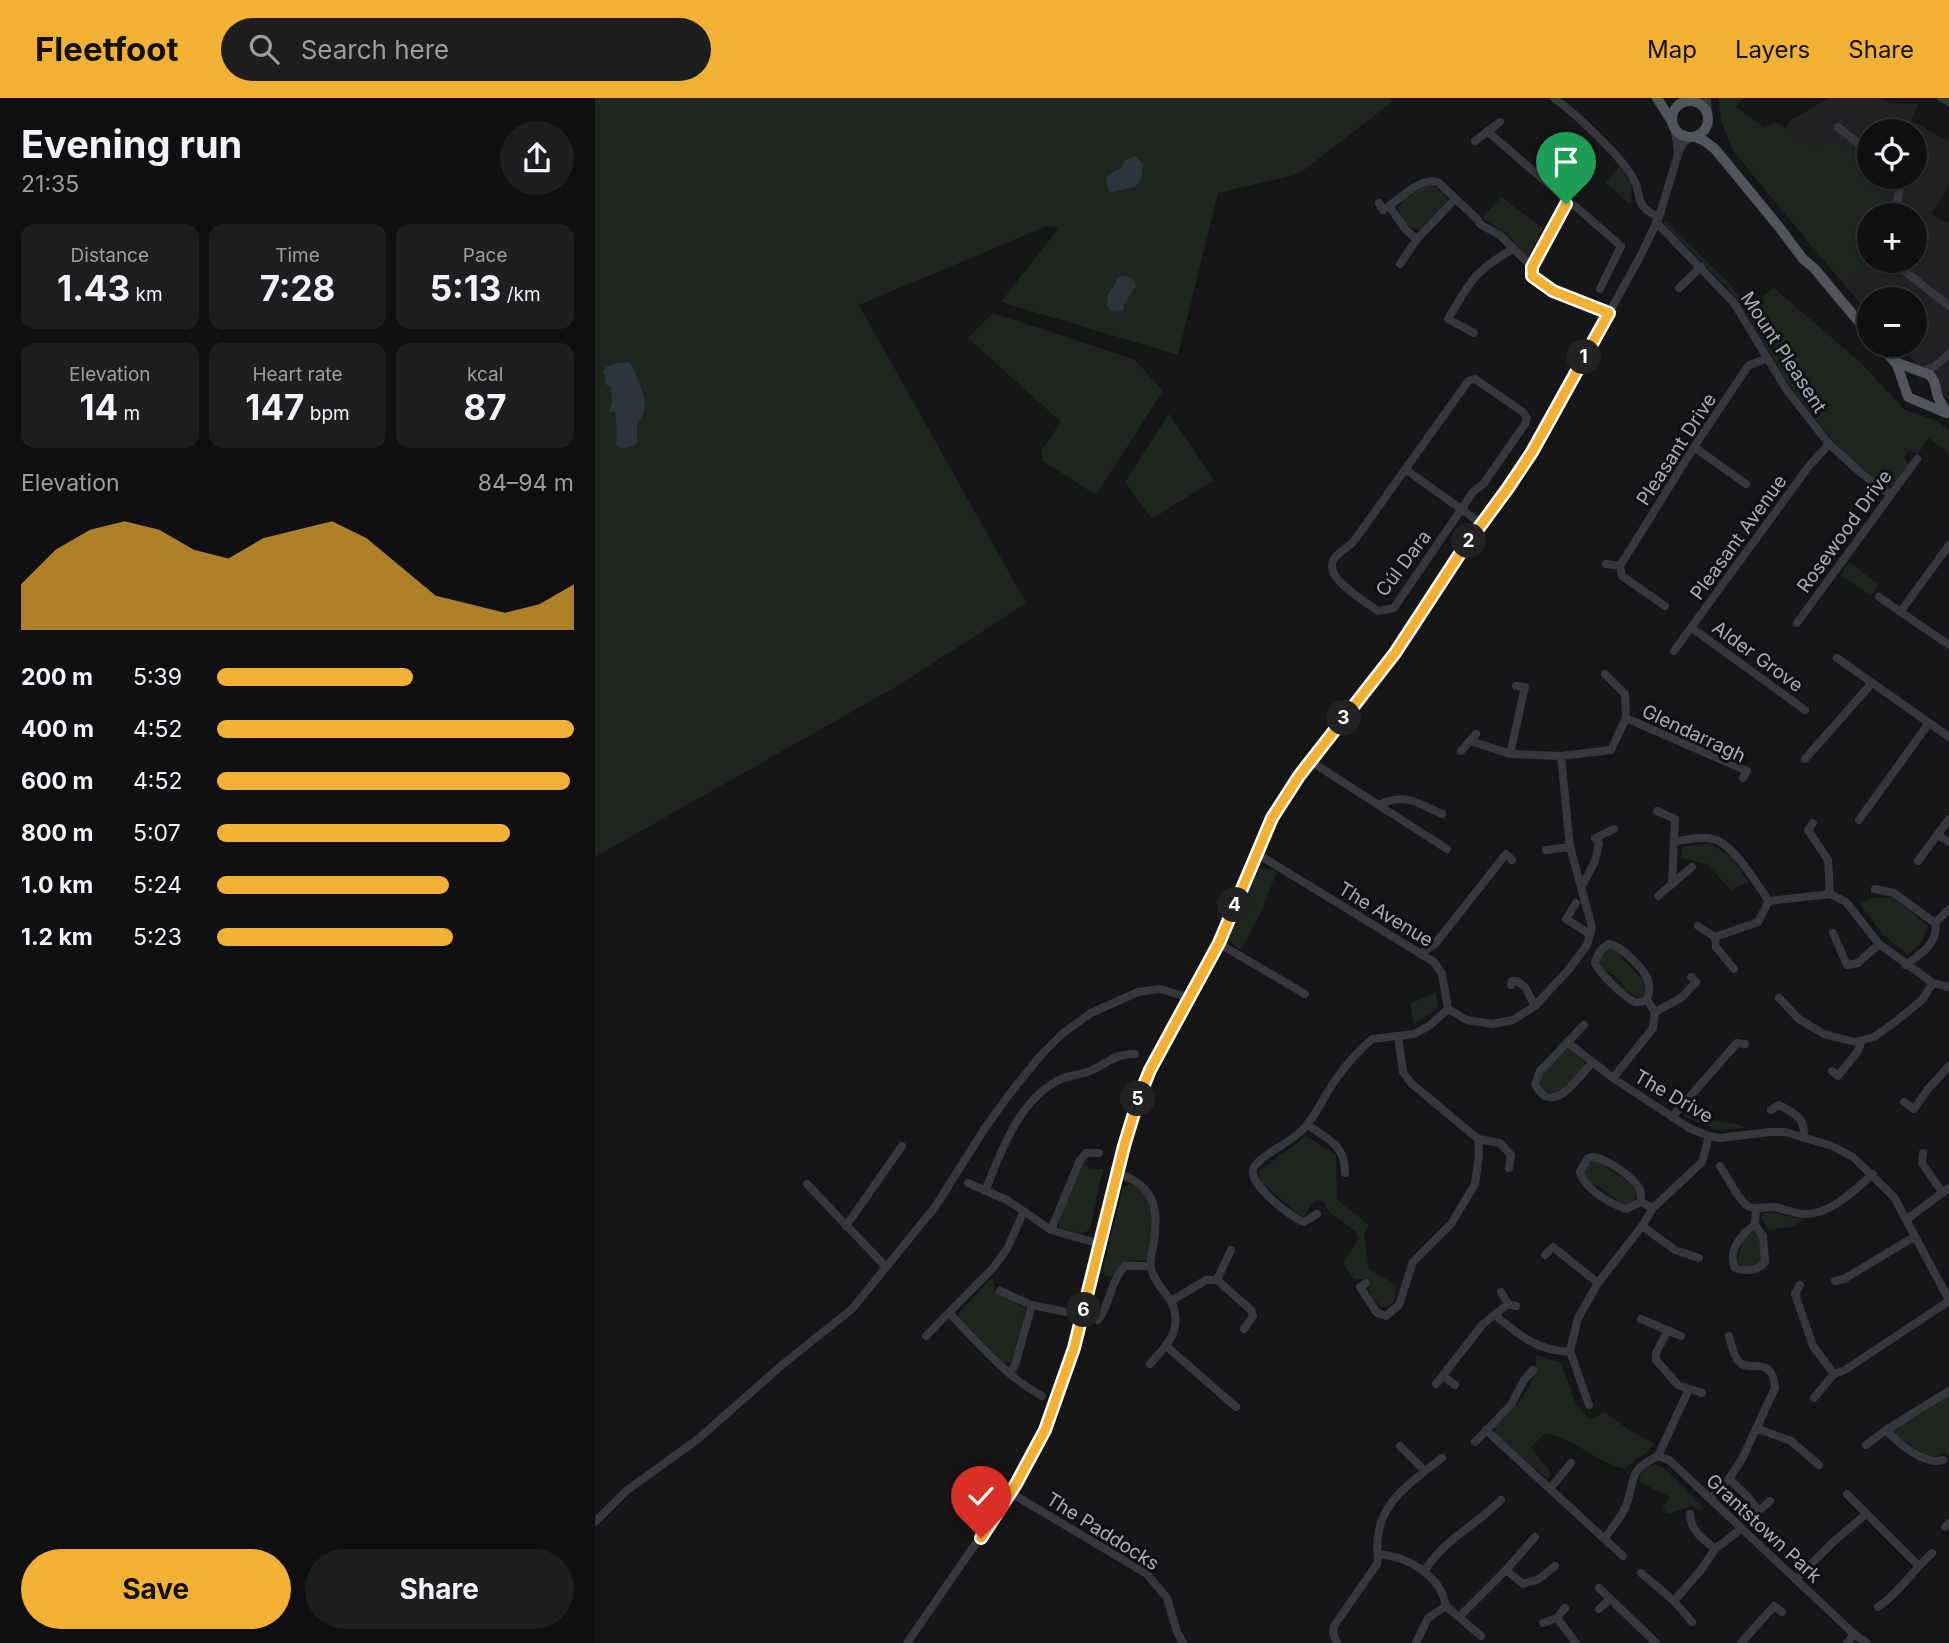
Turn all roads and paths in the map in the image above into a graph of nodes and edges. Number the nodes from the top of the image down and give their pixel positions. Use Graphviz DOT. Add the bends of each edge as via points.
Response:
graph roads {
  1 [pos="1555,98"];
  2 [pos="1657,98"];
  3 [pos="1707,98"];
  4 [pos="1941,98"];
  5 [pos="1688,99"];
  6 [pos="1949,103"];
  7 [pos="1708,119"];
  8 [pos="1500,122"];
  9 [pos="1673,125"];
  10 [pos="1838,127"];
  11 [pos="1487,131"];
  12 [pos="1693,137"];
  13 [pos="1475,141"];
  14 [pos="1857,142"];
  15 [pos="1677,159"];
  16 [pos="1724,160"];
  17 [pos="1455,199"];
  18 [pos="1378,203"];
  19 [pos="1566,204"];
  20 [pos="1389,206"];
  21 [pos="1657,219"];
  22 [pos="1417,239"];
  23 [pos="1513,249"];
  24 [pos="1400,264"];
  25 [pos="1532,267"];
  26 [pos="1701,267"];
  27 [pos="1907,273"];
  28 [pos="1679,288"];
  29 [pos="1600,289"];
  30 [pos="1949,306"];
  31 [pos="1609,313"];
  32 [pos="1857,320"];
  33 [pos="1474,333"];
  34 [pos="1949,354"];
  35 [pos="1890,357"];
  36 [pos="1767,358"];
  37 [pos="1943,361"];
  38 [pos="1895,362"];
  39 [pos="1921,371"];
  40 [pos="1935,384"];
  41 [pos="1904,388"];
  42 [pos="1920,402"];
  43 [pos="1947,414"];
  44 [pos="1829,444"];
  45 [pos="1694,447"];
  46 [pos="1917,459"];
  47 [pos="1405,469"];
  48 [pos="1746,484"];
  49 [pos="1890,494"];
  50 [pos="1461,510"];
  51 [pos="1482,524"];
  52 [pos="1949,545"];
  53 [pos="1606,564"];
  54 [pos="1620,566"];
  55 [pos="1879,597"];
  56 [pos="1665,607"];
  57 [pos="1901,611"];
  58 [pos="1797,623"];
  59 [pos="1692,628"];
  60 [pos="1949,645"];
  61 [pos="1674,651"];
  62 [pos="1837,658"];
  63 [pos="1605,674"];
  64 [pos="1872,683"];
  65 [pos="1516,686"];
  66 [pos="1805,710"];
  67 [pos="1626,719"];
  68 [pos="1929,723"];
  69 [pos="1949,737"];
  70 [pos="1461,751"];
  71 [pos="1510,754"];
  72 [pos="1561,756"];
  73 [pos="1805,759"];
  74 [pos="1310,761"];
  75 [pos="1743,778"];
  76 [pos="1379,805"];
  77 [pos="1657,811"];
  78 [pos="1443,814"];
  79 [pos="1949,819"];
  80 [pos="1859,820"];
  81 [pos="1813,823"];
  82 [pos="1614,829"];
  83 [pos="1938,835"];
  84 [pos="1676,841"];
  85 [pos="1949,842"];
  86 [pos="1570,848"];
  87 [pos="1447,849"];
  88 [pos="1546,850"];
  89 [pos="1255,853"];
  90 [pos="1511,860"];
  91 [pos="1918,862"];
  92 [pos="1692,867"];
  93 [pos="1672,884"];
  94 [pos="1582,886"];
  95 [pos="1875,889"];
  96 [pos="1830,894"];
  97 [pos="1658,896"];
  98 [pos="1769,901"];
  99 [pos="1576,903"];
  100 [pos="1949,909"];
  101 [pos="1935,923"];
  102 [pos="1698,926"];
  103 [pos="1833,933"];
  104 [pos="1590,934"];
  105 [pos="1715,937"];
  106 [pos="1219,943"];
  107 [pos="1879,944"];
  108 [pos="1420,954"];
  109 [pos="1905,965"];
  110 [pos="1734,969"];
  111 [pos="1691,977"];
  112 [pos="1933,983"];
  113 [pos="1511,985"];
  114 [pos="1949,987"];
  115 [pos="1305,994"];
  116 [pos="1190,998"];
  117 [pos="1779,998"];
  118 [pos="1647,1000"];
  119 [pos="1535,1006"];
  120 [pos="1448,1009"];
  121 [pos="1655,1012"];
  122 [pos="1584,1025"];
  123 [pos="1398,1036"];
  124 [pos="1739,1040"];
  125 [pos="1862,1040"];
  126 [pos="1567,1042"];
  127 [pos="1135,1054"];
  128 [pos="1592,1063"];
  129 [pos="1949,1066"];
  130 [pos="1832,1071"];
  131 [pos="1613,1078"];
  132 [pos="1904,1102"];
  133 [pos="1775,1104"];
  134 [pos="1672,1117"];
  135 [pos="1308,1125"];
  136 [pos="1709,1136"];
  137 [pos="1804,1136"];
  138 [pos="1478,1139"];
  139 [pos="902,1146"];
  140 [pos="1099,1153"];
  141 [pos="1912,1163"];
  142 [pos="1720,1166"];
  143 [pos="1509,1168"];
  144 [pos="1346,1172"];
  145 [pos="1118,1173"];
  146 [pos="1873,1174"];
  147 [pos="968,1183"];
  148 [pos="807,1184"];
  149 [pos="1945,1190"];
  150 [pos="985,1191"];
  151 [pos="1641,1202"];
  152 [pos="1653,1208"];
  153 [pos="1756,1209"];
  154 [pos="1023,1213"];
  155 [pos="1317,1214"];
  156 [pos="1907,1219"];
  157 [pos="1755,1225"];
  158 [pos="846,1226"];
  159 [pos="1642,1226"];
  160 [pos="1051,1230"];
  161 [pos="1914,1237"];
  162 [pos="1100,1244"];
  163 [pos="1231,1250"];
  164 [pos="1545,1255"];
  165 [pos="1699,1258"];
  166 [pos="1150,1266"];
  167 [pos="886,1267"];
  168 [pos="1217,1280"];
  169 [pos="1835,1281"];
  170 [pos="1366,1283"];
  171 [pos="1598,1283"];
  172 [pos="1800,1285"];
  173 [pos="1000,1291"];
  174 [pos="1501,1292"];
  175 [pos="1948,1297"];
  176 [pos="1171,1301"];
  177 [pos="1032,1305"];
  178 [pos="1066,1312"];
  179 [pos="949,1313"];
  180 [pos="1495,1315"];
  181 [pos="1641,1319"];
  182 [pos="1098,1320"];
  183 [pos="1244,1329"];
  184 [pos="1668,1330"];
  185 [pos="926,1336"];
  186 [pos="1681,1336"];
  187 [pos="1729,1336"];
  188 [pos="1166,1346"];
  189 [pos="1570,1352"];
  190 [pos="1150,1364"];
  191 [pos="1533,1370"];
  192 [pos="1010,1373"];
  193 [pos="1834,1374"];
  194 [pos="1443,1376"];
  195 [pos="1436,1384"];
  196 [pos="1455,1385"];
  197 [pos="1689,1389"];
  198 [pos="1949,1391"];
  199 [pos="1702,1393"];
  200 [pos="1042,1396"];
  201 [pos="1814,1398"];
  202 [pos="1589,1405"];
  203 [pos="1236,1407"];
  204 [pos="1755,1428"];
  205 [pos="1486,1430"];
  206 [pos="1887,1430"];
  207 [pos="1475,1442"];
  208 [pos="1866,1445"];
  209 [pos="1400,1446"];
  210 [pos="1658,1456"];
  211 [pos="1442,1458"];
  212 [pos="1943,1460"];
  213 [pos="1571,1464"];
  214 [pos="1819,1465"];
  215 [pos="1425,1471"];
  216 [pos="1728,1479"];
  217 [pos="1551,1489"];
  218 [pos="1011,1493"];
  219 [pos="1847,1494"];
  220 [pos="1711,1498"];
  221 [pos="1501,1500"];
  222 [pos="1770,1501"];
  223 [pos="1690,1514"];
  224 [pos="1866,1514"];
  225 [pos="595,1522"];
  226 [pos="1741,1529"];
  227 [pos="1535,1537"];
  228 [pos="1604,1538"];
  229 [pos="1715,1549"];
  230 [pos="1379,1553"];
  231 [pos="1932,1553"];
  232 [pos="1623,1556"];
  233 [pos="1918,1565"];
  234 [pos="1555,1566"];
  235 [pos="1425,1570"];
  236 [pos="1506,1570"];
  237 [pos="1641,1573"];
  238 [pos="1796,1579"];
  239 [pos="1599,1588"];
  240 [pos="1610,1599"];
  241 [pos="1674,1601"];
  242 [pos="1446,1606"];
  243 [pos="1878,1607"];
  244 [pos="1565,1608"];
  245 [pos="1599,1609"];
  246 [pos="1781,1612"];
  247 [pos="1458,1617"];
  248 [pos="1557,1618"];
  249 [pos="1692,1622"];
  250 [pos="1543,1623"];
  251 [pos="1854,1634"];
  252 [pos="1481,1636"];
  253 [pos="907,1643"];
  254 [pos="1183,1643"];
  255 [pos="1337,1643"];
  256 [pos="1416,1643"];
  257 [pos="1576,1643"];
  258 [pos="1655,1643"];
  259 [pos="1741,1643"];
  260 [pos="1847,1643"];
  261 [pos="1867,1643"];
  1 -- 21 [label="street, Mount Pleasent" via="1626,165 1639,201"];
  2 -- 9 [label="main road"];
  3 -- 7 [label="street"];
  4 -- 6 [label="street"];
  5 -- 7 [label="main road" via="1704,107"];
  5 -- 9 [label="main road" via="1675,108"];
  7 -- 12 [label="main road" via="1704,131"];
  7 -- 16 [label="main road"];
  8 -- 11 [label="street"];
  9 -- 12 [label="main road" via="1684,137"];
  9 -- 15 [label="street"];
  10 -- 14 [label="street"];
  11 -- 13 [label="street"];
  11 -- 19 [label="street"];
  12 -- 15 [label="street" via="1682,146"];
  12 -- 16 [label="main road" via="1706,142"];
  15 -- 21 [label="street"];
  16 -- 32 [label="main road"];
  17 -- 20 [label="street" via="1438,182 1428,180"];
  17 -- 22 [label="street"];
  17 -- 23 [label="street"];
  18 -- 20 [label="street" via="1383,210"];
  19 -- 25 [label="street"];
  19 -- 29 [label="street" via="1575,205 1621,246"];
  20 -- 22 [label="street"];
  21 -- 26 [label="street, Mount Pleasent"];
  21 -- 31 [label="street"];
  22 -- 24 [label="street"];
  23 -- 25 [label="street"];
  23 -- 33 [label="street" via="1473,278 1448,319"];
  25 -- 31 [label="street" via="1536,281"];
  26 -- 28 [label="street"];
  26 -- 36 [label="street, Mount Pleasent" via="1734,303"];
  27 -- 30 [label="street"];
  31 -- 51 [label="street" via="1526,461"];
  34 -- 37 [label="street"];
  35 -- 38 [label="main road"];
  36 -- 44 [label="street, Mount Pleasent"];
  36 -- 45 [label="street, Pleasant Drive" via="1748,366"];
  37 -- 39 [label="street"];
  37 -- 40 [label="street"];
  38 -- 39 [label="main road"];
  38 -- 41 [label="main road"];
  39 -- 40 [label="main road" via="1930,374"];
  39 -- 41 [label="main road" via="1908,376"];
  40 -- 42 [label="main road" via="1931,397"];
  40 -- 43 [label="main road"];
  41 -- 42 [label="main road" via="1908,397"];
  42 -- 43 [label="main road"];
  44 -- 49 [label="street, Mount Pleasent"];
  44 -- 59 [label="street, Pleasant Avenue"];
  45 -- 48 [label="street"];
  45 -- 54 [label="street, Pleasant Drive"];
  46 -- 49 [label="street, Rosewood Drive"];
  47 -- 50 [label="street"];
  47 -- 50 [label="street, Cúl Dara" via="1471,379 1523,412 1525,424"];
  47 -- 50 [label="street, Cúl Dara" via="1354,541 1332,563 1339,581 1356,595 1378,611 1394,608"];
  49 -- 58 [label="street, Rosewood Drive"];
  50 -- 51 [label="street"];
  51 -- 74 [label="street" via="1395,653"];
  52 -- 57 [label="street"];
  53 -- 54 [label="street"];
  54 -- 56 [label="street" via="1622,576"];
  55 -- 57 [label="street"];
  57 -- 60 [label="street"];
  59 -- 61 [label="street, Pleasant Avenue"];
  59 -- 66 [label="street, Alder Grove"];
  62 -- 64 [label="street"];
  63 -- 67 [label="street" via="1625,694"];
  64 -- 68 [label="street"];
  64 -- 73 [label="street"];
  65 -- 71 [label="street" via="1525,687"];
  67 -- 72 [label="street" via="1611,750"];
  67 -- 75 [label="street, Glendarragh" via="1747,771"];
  68 -- 69 [label="street"];
  68 -- 80 [label="street"];
  70 -- 71 [label="street" via="1474,738"];
  71 -- 72 [label="street"];
  72 -- 86 [label="street"];
  74 -- 76 [label="street"];
  74 -- 89 [label="street" via="1280,803"];
  76 -- 78 [label="street" via="1403,798"];
  76 -- 87 [label="street"];
  77 -- 84 [label="street" via="1675,819"];
  79 -- 83 [label="street"];
  81 -- 96 [label="street" via="1808,830 1828,860"];
  82 -- 94 [label="street" via="1595,838 1599,843 1595,862"];
  83 -- 85 [label="street"];
  83 -- 91 [label="street"];
  84 -- 93 [label="street"];
  84 -- 98 [label="street" via="1711,838 1723,845 1738,855"];
  86 -- 88 [label="street"];
  86 -- 94 [label="street"];
  89 -- 106 [label="street"];
  89 -- 108 [label="street, The Avenue"];
  90 -- 108 [label="street" via="1506,854 1435,944"];
  92 -- 93 [label="street"];
  93 -- 97 [label="street"];
  94 -- 104 [label="street"];
  95 -- 101 [label="street" via="1894,892"];
  96 -- 98 [label="street"];
  96 -- 107 [label="street" via="1846,902"];
  98 -- 105 [label="street" via="1758,922"];
  99 -- 104 [label="street" via="1566,919"];
  100 -- 101 [label="street"];
  101 -- 109 [label="street" via="1927,949"];
  102 -- 105 [label="street"];
  103 -- 107 [label="street" via="1847,965 1858,963"];
  104 -- 119 [label="street" via="1570,968"];
  105 -- 110 [label="street" via="1716,947"];
  106 -- 115 [label="street"];
  106 -- 116 [label="street"];
  107 -- 109 [label="street"];
  108 -- 120 [label="street, The Avenue" via="1442,974"];
  109 -- 112 [label="street"];
  111 -- 121 [label="street" via="1696,982 1681,998"];
  112 -- 114 [label="street"];
  112 -- 125 [label="street" via="1922,1000 1874,1037"];
  113 -- 119 [label="street" via="1517,981 1525,987"];
  116 -- 145 [label="street" via="1144,1083"];
  116 -- 167 [label="street" via="1160,989 1133,994 1091,1013 1056,1039 994,1114 935,1207"];
  117 -- 125 [label="street" via="1799,1019 1824,1034"];
  118 -- 118 [label="street" via="1636,1002 1627,997 1599,971 1595,962 1602,947 1609,944 1623,949 1647,977"];
  118 -- 121 [label="street"];
  119 -- 120 [label="street" via="1513,1020 1492,1024 1467,1020"];
  120 -- 123 [label="street" via="1422,1030"];
  121 -- 131 [label="street" via="1653,1028"];
  122 -- 126 [label="street"];
  123 -- 135 [label="street" via="1372,1039 1364,1046 1336,1079"];
  123 -- 138 [label="street" via="1403,1072 1411,1083"];
  124 -- 134 [label="street"];
  125 -- 130 [label="street" via="1838,1076"];
  126 -- 128 [label="street, The Drive"];
  126 -- 128 [label="street" via="1536,1076 1539,1093 1551,1098 1565,1093"];
  127 -- 150 [label="street" via="1120,1054 1042,1092 1023,1111"];
  128 -- 131 [label="street, The Drive"];
  129 -- 132 [label="street" via="1914,1109"];
  131 -- 134 [label="street, The Drive"];
  133 -- 137 [label="street" via="1799,1116"];
  134 -- 136 [label="street, The Drive"];
  135 -- 144 [label="street" via="1341,1149"];
  135 -- 155 [label="street" via="1257,1162 1253,1178 1295,1219 1304,1222"];
  136 -- 137 [label="street, The Drive" via="1770,1132"];
  136 -- 152 [label="street" via="1702,1162"];
  137 -- 146 [label="street, The Drive" via="1853,1157"];
  138 -- 143 [label="street" via="1500,1143 1511,1155"];
  138 -- 170 [label="street" via="1475,1184 1451,1223 1413,1262 1399,1304 1386,1316 1377,1313 1360,1287"];
  139 -- 158 [label="street"];
  140 -- 160 [label="street" via="1086,1153 1080,1160"];
  141 -- 149 [label="street" via="1922,1158"];
  142 -- 153 [label="street" via="1746,1205"];
  145 -- 162 [label="street"];
  145 -- 166 [label="street" via="1144,1188 1154,1205 1157,1219"];
  146 -- 153 [label="street" via="1849,1195 1816,1212"];
  146 -- 156 [label="street, The Drive"];
  147 -- 150 [label="street"];
  148 -- 158 [label="street"];
  149 -- 156 [label="street"];
  150 -- 154 [label="street"];
  151 -- 151 [label="street" via="1626,1209 1616,1206 1586,1185 1580,1172 1583,1164 1592,1157 1605,1159 1634,1182"];
  151 -- 152 [label="street"];
  152 -- 159 [label="street"];
  153 -- 157 [label="street"];
  154 -- 160 [label="street"];
  154 -- 179 [label="street" via="993,1268"];
  156 -- 161 [label="street, The Drive"];
  157 -- 157 [label="street" via="1763,1236 1765,1262 1758,1269 1735,1268 1732,1256 1741,1237"];
  158 -- 167 [label="street"];
  159 -- 165 [label="street" via="1675,1250"];
  159 -- 171 [label="street"];
  160 -- 162 [label="street"];
  161 -- 169 [label="street"];
  161 -- 175 [label="street, The Drive"];
  162 -- 218 [label="street" via="1061,1390"];
  163 -- 168 [label="street"];
  164 -- 171 [label="street" via="1553,1247"];
  166 -- 176 [label="street"];
  166 -- 182 [label="street" via="1125,1266"];
  167 -- 225 [label="street" via="838,1322 698,1439 626,1491"];
  168 -- 176 [label="street" via="1206,1280"];
  168 -- 183 [label="street" via="1251,1310 1253,1316"];
  171 -- 189 [label="street" via="1578,1318"];
  172 -- 193 [label="street" via="1795,1294 1813,1346"];
  173 -- 177 [label="street"];
  174 -- 180 [label="street" via="1512,1305"];
  175 -- 193 [label="street"];
  176 -- 188 [label="street" via="1176,1324"];
  177 -- 178 [label="street"];
  177 -- 192 [label="street"];
  179 -- 185 [label="street"];
  179 -- 192 [label="street"];
  180 -- 189 [label="street" via="1522,1337 1557,1352"];
  180 -- 194 [label="street"];
  181 -- 184 [label="street"];
  184 -- 186 [label="street"];
  184 -- 197 [label="street" via="1655,1360 1678,1385"];
  187 -- 204 [label="street" via="1738,1362 1762,1366 1775,1381"];
  188 -- 190 [label="street"];
  188 -- 203 [label="street"];
  189 -- 202 [label="street"];
  191 -- 205 [label="street" via="1511,1405"];
  192 -- 200 [label="street"];
  193 -- 201 [label="street"];
  194 -- 195 [label="street"];
  194 -- 196 [label="street"];
  197 -- 199 [label="street"];
  197 -- 210 [label="street"];
  198 -- 206 [label="street"];
  204 -- 214 [label="street" via="1791,1441"];
  204 -- 216 [label="street"];
  205 -- 207 [label="street"];
  205 -- 217 [label="street"];
  206 -- 208 [label="street"];
  206 -- 212 [label="street" via="1928,1461"];
  209 -- 215 [label="street"];
  210 -- 220 [label="street, Grantstown Park" via="1669,1460"];
  210 -- 228 [label="street" via="1636,1470 1623,1512"];
  211 -- 215 [label="street"];
  213 -- 217 [label="street"];
  215 -- 230 [label="street" via="1389,1504 1377,1539"];
  216 -- 220 [label="street"];
  216 -- 222 [label="street" via="1747,1496 1756,1513"];
  217 -- 228 [label="street"];
  218 -- 253 [label="street"];
  218 -- 254 [label="street, The Paddocks" via="1147,1574 1167,1598"];
  219 -- 224 [label="street"];
  220 -- 226 [label="street, Grantstown Park"];
  221 -- 235 [label="street" via="1455,1536"];
  223 -- 229 [label="street" via="1699,1536"];
  224 -- 233 [label="street"];
  224 -- 238 [label="street"];
  226 -- 229 [label="street"];
  226 -- 238 [label="street, Grantstown Park"];
  227 -- 236 [label="street"];
  228 -- 232 [label="street"];
  229 -- 241 [label="street"];
  230 -- 235 [label="street"];
  230 -- 255 [label="street" via="1372,1573 1334,1626"];
  231 -- 233 [label="street"];
  233 -- 243 [label="street"];
  234 -- 236 [label="street" via="1523,1584"];
  235 -- 242 [label="street"];
  236 -- 247 [label="street"];
  237 -- 241 [label="street"];
  238 -- 251 [label="street, Grantstown Park"];
  239 -- 240 [label="street"];
  240 -- 245 [label="street"];
  240 -- 258 [label="street"];
  241 -- 249 [label="street"];
  242 -- 247 [label="street"];
  242 -- 256 [label="street" via="1428,1618"];
  244 -- 248 [label="street"];
  246 -- 259 [label="street" via="1774,1606"];
  247 -- 252 [label="street"];
  248 -- 250 [label="street"];
  248 -- 257 [label="street"];
  251 -- 260 [label="street"];
  251 -- 261 [label="street, Grantstown Park"];
}
